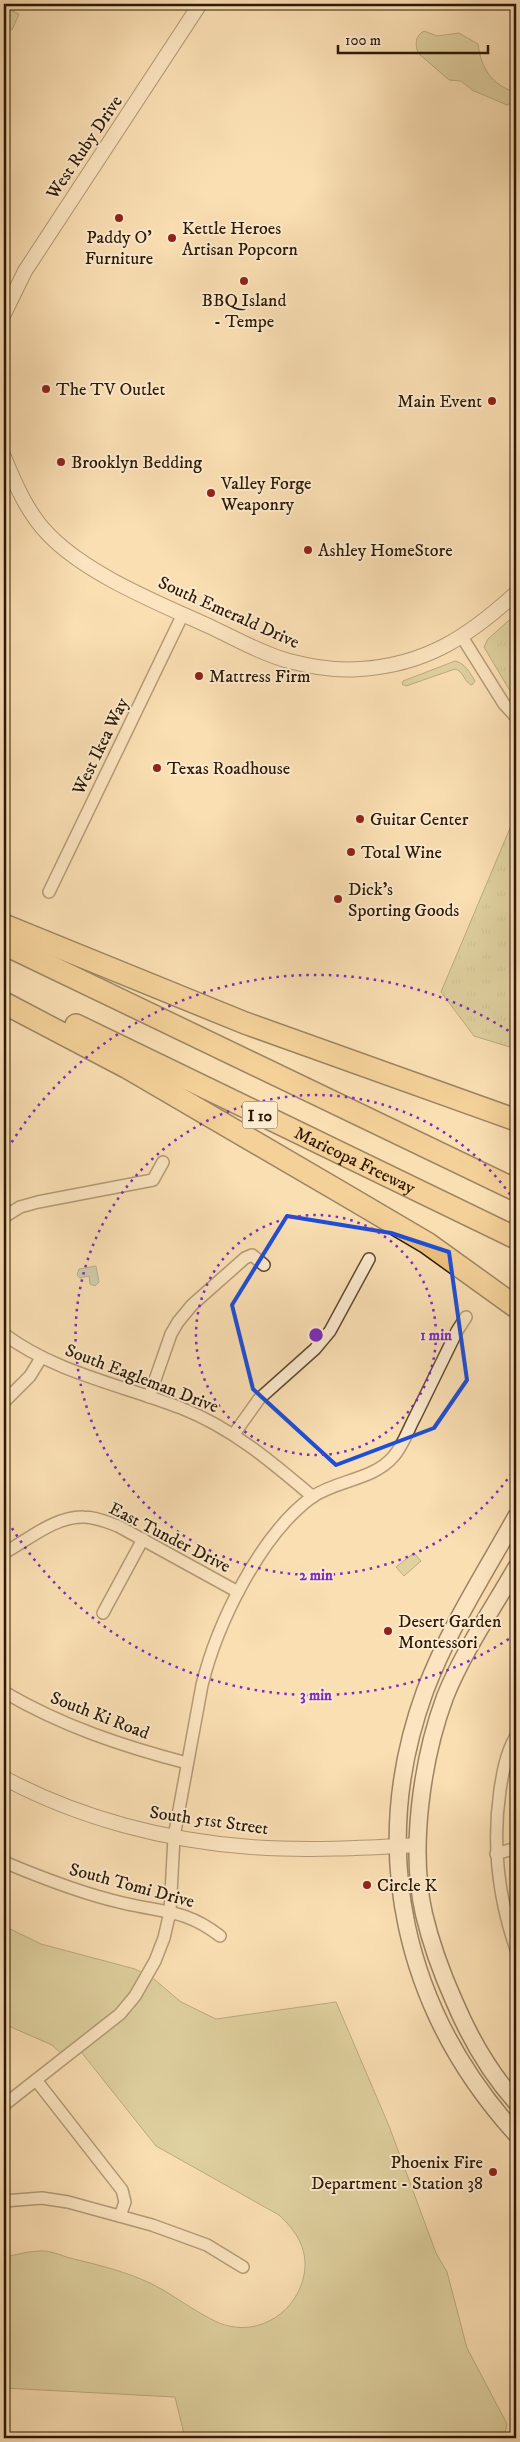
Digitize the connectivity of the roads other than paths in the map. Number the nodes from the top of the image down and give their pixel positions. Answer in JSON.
{"nodes":[{"id":1,"x":200,"y":4,"type":"edge"},
{"id":2,"x":4,"y":314,"type":"edge"},
{"id":3,"x":4,"y":457,"type":"edge"},
{"id":4,"x":516,"y":593,"type":"edge"},
{"id":5,"x":183,"y":614,"type":"junction"},
{"id":6,"x":462,"y":637,"type":"junction"},
{"id":7,"x":516,"y":717,"type":"edge"},
{"id":8,"x":49,"y":892,"type":"dead end"},
{"id":9,"x":4,"y":925,"type":"edge"},
{"id":10,"x":4,"y":944,"type":"edge"},
{"id":11,"x":4,"y":991,"type":"edge"},
{"id":12,"x":4,"y":1003,"type":"edge"},
{"id":13,"x":516,"y":1120,"type":"edge"},
{"id":14,"x":164,"y":1162,"type":"dead end"},
{"id":15,"x":516,"y":1190,"type":"edge"},
{"id":16,"x":4,"y":1217,"type":"edge"},
{"id":17,"x":516,"y":1238,"type":"edge"},
{"id":18,"x":369,"y":1259,"type":"dead end"},
{"id":19,"x":264,"y":1264,"type":"dead end"},
{"id":20,"x":516,"y":1307,"type":"edge"},
{"id":21,"x":466,"y":1317,"type":"dead end"},
{"id":22,"x":4,"y":1334,"type":"edge"},
{"id":23,"x":41,"y":1358,"type":"junction"},
{"id":24,"x":149,"y":1397,"type":"junction"},
{"id":25,"x":4,"y":1402,"type":"edge"},
{"id":26,"x":234,"y":1434,"type":"junction"},
{"id":27,"x":313,"y":1497,"type":"junction"},
{"id":28,"x":516,"y":1517,"type":"edge"},
{"id":29,"x":144,"y":1540,"type":"junction"},
{"id":30,"x":4,"y":1553,"type":"edge"},
{"id":31,"x":516,"y":1568,"type":"edge"},
{"id":32,"x":238,"y":1592,"type":"junction"},
{"id":33,"x":104,"y":1613,"type":"dead end"},
{"id":34,"x":435,"y":1671,"type":"junction"},
{"id":35,"x":455,"y":1678,"type":"junction"},
{"id":36,"x":4,"y":1692,"type":"edge"},
{"id":37,"x":516,"y":1736,"type":"edge"},
{"id":38,"x":188,"y":1763,"type":"junction"},
{"id":39,"x":4,"y":1778,"type":"edge"},
{"id":40,"x":174,"y":1837,"type":"junction"},
{"id":41,"x":418,"y":1845,"type":"junction"},
{"id":42,"x":399,"y":1846,"type":"junction"},
{"id":43,"x":516,"y":1848,"type":"edge"},
{"id":44,"x":496,"y":1854,"type":"junction"},
{"id":45,"x":4,"y":1862,"type":"edge"},
{"id":46,"x":170,"y":1912,"type":"junction"},
{"id":47,"x":220,"y":1936,"type":"dead end"},
{"id":48,"x":516,"y":1949,"type":"edge"},
{"id":49,"x":36,"y":2080,"type":"junction"},
{"id":50,"x":516,"y":2102,"type":"edge"},
{"id":51,"x":4,"y":2105,"type":"edge"},
{"id":52,"x":514,"y":2128,"type":"edge"},
{"id":53,"x":4,"y":2201,"type":"edge"},
{"id":54,"x":120,"y":2216,"type":"junction"},
{"id":55,"x":243,"y":2267,"type":"dead end"}],
"edges":[{"from":1,"to":2,"type":"street","name":"West Ruby Drive"},
{"from":3,"to":5,"type":"street","name":"South Emerald Drive"},
{"from":4,"to":6,"type":"street","name":"South Emerald Drive"},
{"from":5,"to":6,"type":"street","name":"South Emerald Drive"},
{"from":5,"to":8,"type":"street","name":"West Ikea Way"},
{"from":6,"to":7,"type":"street"},
{"from":9,"to":13,"type":"highway"},
{"from":10,"to":15,"type":"highway","number":"I 10"},
{"from":11,"to":17,"type":"highway","name":"Maricopa Freeway","number":"I 10"},
{"from":12,"to":20,"type":"highway"},
{"from":14,"to":16,"type":"street"},
{"from":18,"to":26,"type":"street"},
{"from":19,"to":24,"type":"street"},
{"from":21,"to":27,"type":"street"},
{"from":22,"to":23,"type":"street","name":"South Eagleman Drive"},
{"from":23,"to":24,"type":"street","name":"South Eagleman Drive"},
{"from":23,"to":25,"type":"street"},
{"from":24,"to":26,"type":"street","name":"South Eagleman Drive"},
{"from":26,"to":27,"type":"street","name":"South Eagleman Drive"},
{"from":27,"to":32,"type":"street"},
{"from":28,"to":34,"type":"main road"},
{"from":29,"to":30,"type":"street","name":"East Tunder Drive"},
{"from":29,"to":32,"type":"street","name":"East Tunder Drive"},
{"from":29,"to":33,"type":"street"},
{"from":31,"to":35,"type":"main road"},
{"from":32,"to":38,"type":"street"},
{"from":34,"to":35,"type":"main road"},
{"from":34,"to":42,"type":"main road"},
{"from":35,"to":41,"type":"main road"},
{"from":36,"to":38,"type":"street","name":"South Ki Road"},
{"from":37,"to":44,"type":"street"},
{"from":38,"to":40,"type":"street"},
{"from":39,"to":40,"type":"street","name":"South 51st Street"},
{"from":40,"to":42,"type":"street","name":"South 51st Street"},
{"from":40,"to":46,"type":"street"},
{"from":41,"to":42,"type":"street","name":"South 51st Street"},
{"from":41,"to":50,"type":"main road"},
{"from":42,"to":52,"type":"main road"},
{"from":43,"to":44,"type":"street"},
{"from":44,"to":48,"type":"street"},
{"from":45,"to":46,"type":"street","name":"South Tomi Drive"},
{"from":46,"to":47,"type":"street","name":"South Tomi Drive"},
{"from":46,"to":49,"type":"street"},
{"from":49,"to":51,"type":"street"},
{"from":49,"to":54,"type":"street"},
{"from":53,"to":54,"type":"street"},
{"from":54,"to":55,"type":"street"}]}
